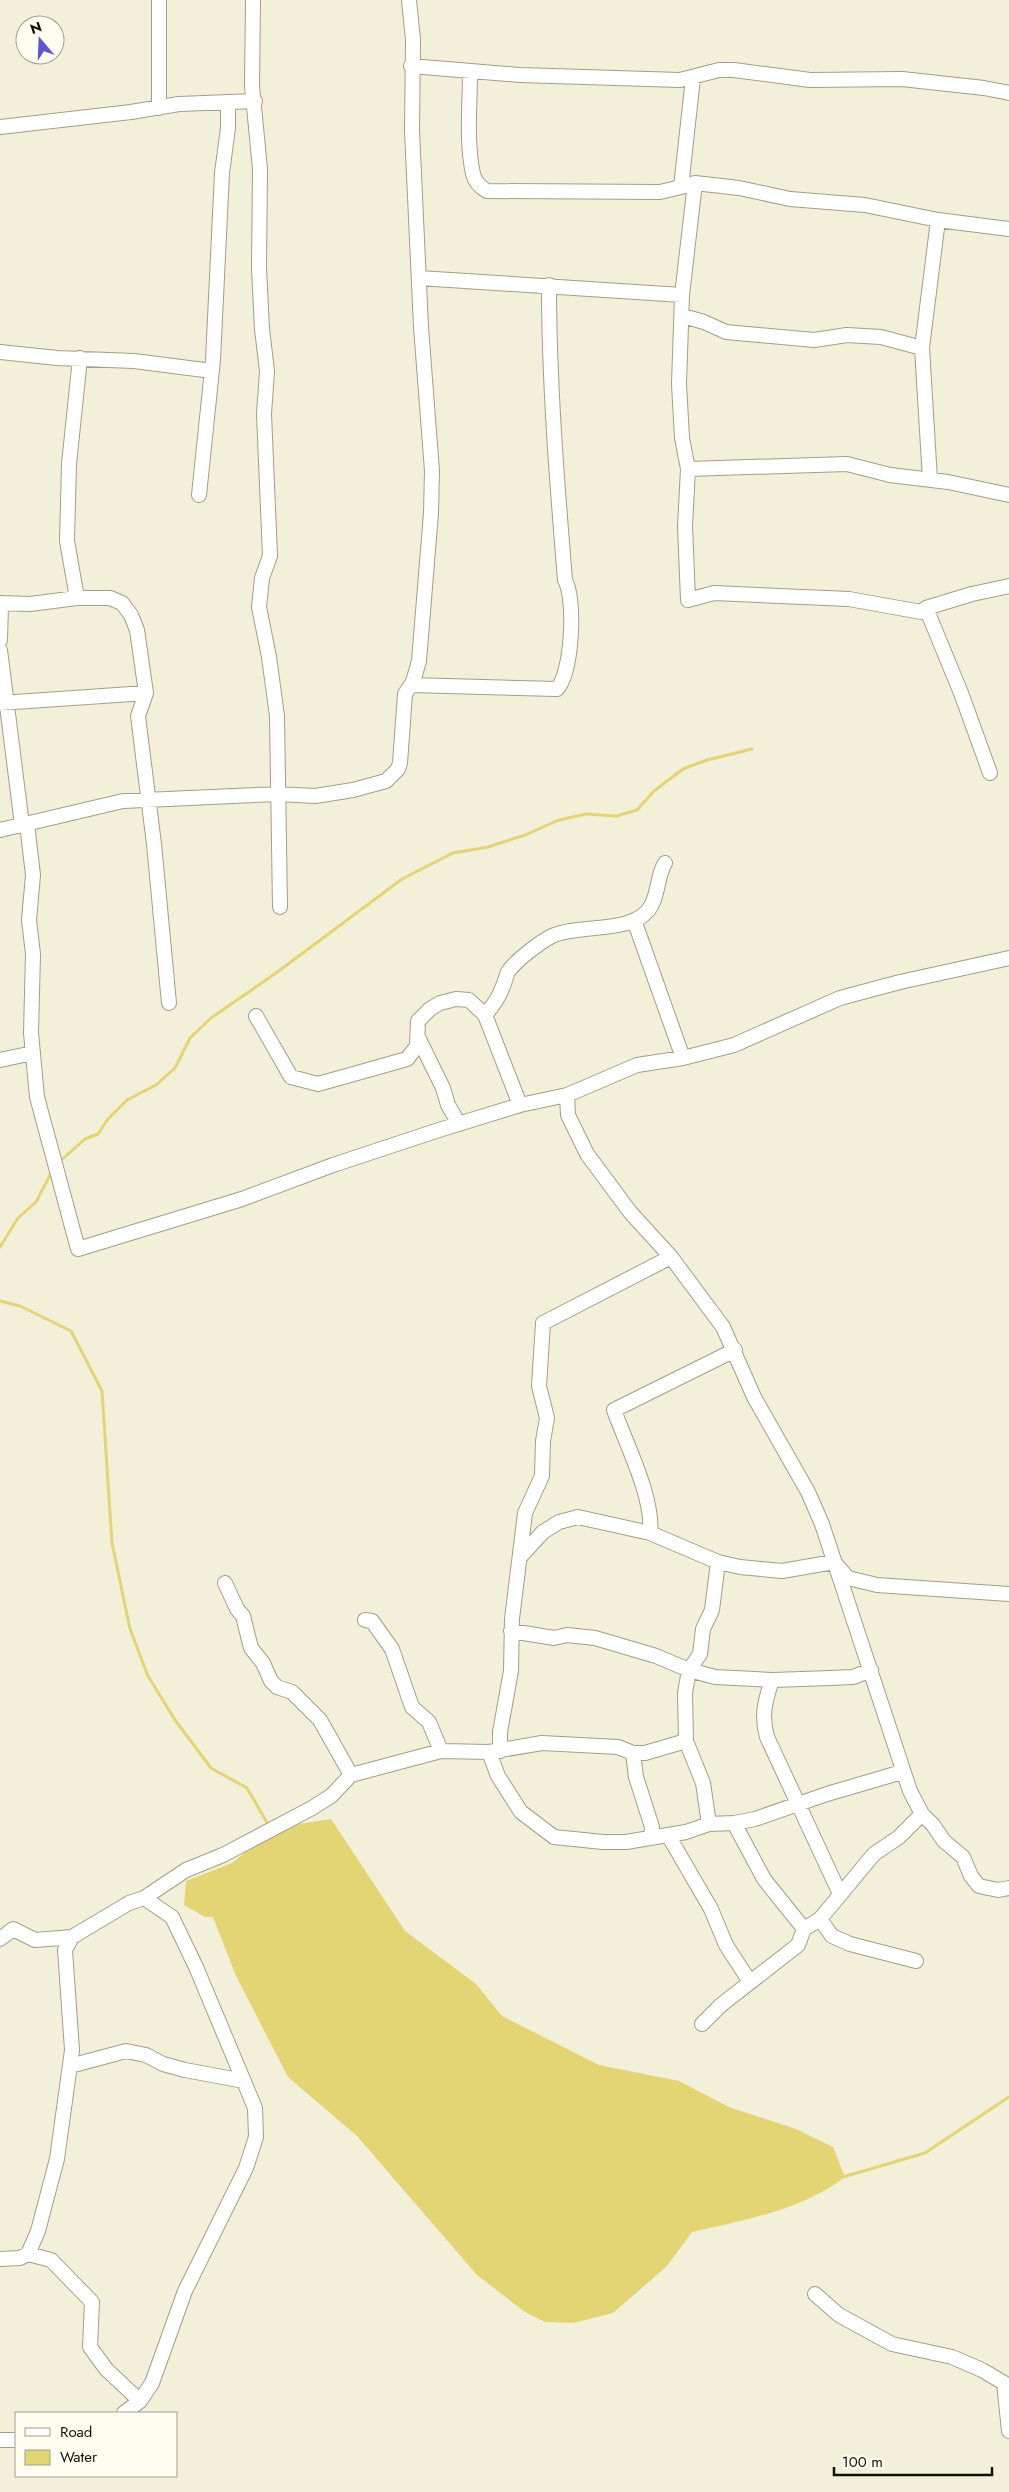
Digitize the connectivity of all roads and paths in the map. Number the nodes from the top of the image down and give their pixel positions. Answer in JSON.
{"nodes":[{"id":1,"x":159,"y":0,"type":"edge"},
{"id":2,"x":253,"y":0,"type":"edge"},
{"id":3,"x":410,"y":0,"type":"edge"},
{"id":4,"x":411,"y":66,"type":"junction"},
{"id":5,"x":470,"y":72,"type":"junction"},
{"id":6,"x":693,"y":78,"type":"junction"},
{"id":7,"x":1009,"y":93,"type":"edge"},
{"id":8,"x":255,"y":100,"type":"junction"},
{"id":9,"x":228,"y":103,"type":"junction"},
{"id":10,"x":159,"y":108,"type":"junction"},
{"id":11,"x":0,"y":126,"type":"edge"},
{"id":12,"x":695,"y":184,"type":"junction"},
{"id":13,"x":681,"y":187,"type":"junction"},
{"id":14,"x":938,"y":220,"type":"junction"},
{"id":15,"x":1009,"y":229,"type":"edge"},
{"id":16,"x":419,"y":278,"type":"junction"},
{"id":17,"x":549,"y":285,"type":"junction"},
{"id":18,"x":682,"y":295,"type":"junction"},
{"id":19,"x":683,"y":316,"type":"junction"},
{"id":20,"x":922,"y":348,"type":"junction"},
{"id":21,"x":0,"y":352,"type":"edge"},
{"id":22,"x":80,"y":358,"type":"junction"},
{"id":23,"x":212,"y":371,"type":"junction"},
{"id":24,"x":688,"y":469,"type":"junction"},
{"id":25,"x":930,"y":480,"type":"junction"},
{"id":26,"x":199,"y":495,"type":"dead end"},
{"id":27,"x":1009,"y":495,"type":"edge"},
{"id":28,"x":1009,"y":586,"type":"edge"},
{"id":29,"x":77,"y":598,"type":"junction"},
{"id":30,"x":0,"y":604,"type":"edge"},
{"id":31,"x":926,"y":608,"type":"junction"},
{"id":32,"x":0,"y":640,"type":"edge"},
{"id":33,"x":0,"y":650,"type":"edge"},
{"id":34,"x":411,"y":686,"type":"junction"},
{"id":35,"x":146,"y":694,"type":"junction"},
{"id":36,"x":3,"y":703,"type":"edge"},
{"id":37,"x":990,"y":773,"type":"dead end"},
{"id":38,"x":278,"y":794,"type":"junction"},
{"id":39,"x":149,"y":799,"type":"junction"},
{"id":40,"x":24,"y":825,"type":"junction"},
{"id":41,"x":0,"y":830,"type":"edge"},
{"id":42,"x":665,"y":863,"type":"dead end"},
{"id":43,"x":280,"y":907,"type":"dead end"},
{"id":44,"x":634,"y":920,"type":"junction"},
{"id":45,"x":1009,"y":958,"type":"edge"},
{"id":46,"x":169,"y":1003,"type":"dead end"},
{"id":47,"x":485,"y":1015,"type":"junction"},
{"id":48,"x":256,"y":1016,"type":"dead end"},
{"id":49,"x":418,"y":1037,"type":"junction"},
{"id":50,"x":33,"y":1054,"type":"junction"},
{"id":51,"x":683,"y":1058,"type":"junction"},
{"id":52,"x":0,"y":1060,"type":"edge"},
{"id":53,"x":567,"y":1095,"type":"junction"},
{"id":54,"x":520,"y":1105,"type":"junction"},
{"id":55,"x":459,"y":1124,"type":"junction"},
{"id":56,"x":671,"y":1257,"type":"junction"},
{"id":57,"x":735,"y":1350,"type":"junction"},
{"id":58,"x":650,"y":1533,"type":"junction"},
{"id":59,"x":520,"y":1557,"type":"junction"},
{"id":60,"x":718,"y":1562,"type":"junction"},
{"id":61,"x":834,"y":1562,"type":"junction"},
{"id":62,"x":225,"y":1584,"type":"dead end"},
{"id":63,"x":1009,"y":1594,"type":"edge"},
{"id":64,"x":365,"y":1620,"type":"dead end"},
{"id":65,"x":511,"y":1630,"type":"junction"},
{"id":66,"x":689,"y":1670,"type":"junction"},
{"id":67,"x":871,"y":1670,"type":"junction"},
{"id":68,"x":772,"y":1680,"type":"junction"},
{"id":69,"x":686,"y":1741,"type":"junction"},
{"id":70,"x":442,"y":1751,"type":"junction"},
{"id":71,"x":494,"y":1752,"type":"junction"},
{"id":72,"x":633,"y":1753,"type":"junction"},
{"id":73,"x":902,"y":1772,"type":"junction"},
{"id":74,"x":351,"y":1776,"type":"junction"},
{"id":75,"x":796,"y":1804,"type":"junction"},
{"id":76,"x":922,"y":1814,"type":"junction"},
{"id":77,"x":734,"y":1823,"type":"junction"},
{"id":78,"x":709,"y":1824,"type":"junction"},
{"id":79,"x":668,"y":1835,"type":"junction"},
{"id":80,"x":652,"y":1836,"type":"junction"},
{"id":81,"x":1009,"y":1888,"type":"edge"},
{"id":82,"x":840,"y":1894,"type":"junction"},
{"id":83,"x":144,"y":1898,"type":"junction"},
{"id":84,"x":820,"y":1919,"type":"junction"},
{"id":85,"x":804,"y":1929,"type":"junction"},
{"id":86,"x":72,"y":1937,"type":"junction"},
{"id":87,"x":0,"y":1938,"type":"edge"},
{"id":88,"x":916,"y":1961,"type":"dead end"},
{"id":89,"x":750,"y":1982,"type":"junction"},
{"id":90,"x":702,"y":2024,"type":"dead end"},
{"id":91,"x":70,"y":2066,"type":"junction"},
{"id":92,"x":244,"y":2080,"type":"junction"},
{"id":93,"x":28,"y":2254,"type":"junction"},
{"id":94,"x":0,"y":2259,"type":"edge"},
{"id":95,"x":815,"y":2294,"type":"dead end"},
{"id":96,"x":1006,"y":2385,"type":"edge"},
{"id":97,"x":140,"y":2401,"type":"junction"},
{"id":98,"x":125,"y":2412,"type":"edge"},
{"id":99,"x":1009,"y":2431,"type":"edge"},
{"id":100,"x":0,"y":2440,"type":"edge"},
{"id":101,"x":15,"y":2440,"type":"edge"}],
"edges":[{"from":1,"to":10,"type":"street"},
{"from":2,"to":8,"type":"street"},
{"from":3,"to":4,"type":"street"},
{"from":4,"to":5,"type":"street"},
{"from":4,"to":16,"type":"street"},
{"from":5,"to":6,"type":"street"},
{"from":5,"to":13,"type":"street"},
{"from":6,"to":7,"type":"street"},
{"from":6,"to":13,"type":"street"},
{"from":8,"to":9,"type":"street"},
{"from":8,"to":38,"type":"street"},
{"from":9,"to":10,"type":"street"},
{"from":9,"to":23,"type":"street"},
{"from":10,"to":11,"type":"street"},
{"from":12,"to":13,"type":"street"},
{"from":12,"to":14,"type":"street"},
{"from":12,"to":18,"type":"street"},
{"from":14,"to":15,"type":"street"},
{"from":14,"to":20,"type":"street"},
{"from":16,"to":17,"type":"street"},
{"from":16,"to":34,"type":"street"},
{"from":17,"to":18,"type":"street"},
{"from":17,"to":34,"type":"street"},
{"from":18,"to":19,"type":"street"},
{"from":19,"to":20,"type":"street"},
{"from":19,"to":24,"type":"street"},
{"from":20,"to":25,"type":"street"},
{"from":21,"to":22,"type":"street"},
{"from":22,"to":23,"type":"street"},
{"from":22,"to":29,"type":"street"},
{"from":23,"to":26,"type":"street"},
{"from":24,"to":25,"type":"street"},
{"from":24,"to":31,"type":"street"},
{"from":25,"to":27,"type":"street"},
{"from":28,"to":31,"type":"street"},
{"from":29,"to":30,"type":"street"},
{"from":29,"to":35,"type":"street"},
{"from":30,"to":32,"type":"street"},
{"from":31,"to":37,"type":"street"},
{"from":33,"to":36,"type":"street"},
{"from":34,"to":38,"type":"street"},
{"from":35,"to":36,"type":"street"},
{"from":35,"to":39,"type":"street"},
{"from":36,"to":40,"type":"street"},
{"from":38,"to":39,"type":"street"},
{"from":38,"to":43,"type":"street"},
{"from":39,"to":40,"type":"street"},
{"from":39,"to":46,"type":"street"},
{"from":40,"to":41,"type":"street"},
{"from":40,"to":50,"type":"street"},
{"from":42,"to":44,"type":"street"},
{"from":44,"to":47,"type":"street"},
{"from":44,"to":51,"type":"street"},
{"from":45,"to":51,"type":"street"},
{"from":47,"to":49,"type":"street"},
{"from":47,"to":54,"type":"street"},
{"from":48,"to":49,"type":"street"},
{"from":49,"to":55,"type":"street"},
{"from":50,"to":52,"type":"street"},
{"from":50,"to":55,"type":"street"},
{"from":51,"to":53,"type":"street"},
{"from":53,"to":54,"type":"street"},
{"from":53,"to":56,"type":"street"},
{"from":54,"to":55,"type":"street"},
{"from":56,"to":57,"type":"street"},
{"from":56,"to":59,"type":"street"},
{"from":57,"to":58,"type":"street"},
{"from":57,"to":61,"type":"street"},
{"from":58,"to":59,"type":"street"},
{"from":58,"to":60,"type":"street"},
{"from":59,"to":65,"type":"street"},
{"from":60,"to":61,"type":"street"},
{"from":60,"to":66,"type":"street"},
{"from":61,"to":63,"type":"street"},
{"from":61,"to":67,"type":"street"},
{"from":62,"to":74,"type":"street"},
{"from":64,"to":70,"type":"street"},
{"from":65,"to":66,"type":"street"},
{"from":65,"to":71,"type":"street"},
{"from":66,"to":68,"type":"street"},
{"from":66,"to":69,"type":"street"},
{"from":67,"to":68,"type":"street"},
{"from":67,"to":73,"type":"street"},
{"from":68,"to":75,"type":"street"},
{"from":69,"to":72,"type":"street"},
{"from":69,"to":78,"type":"street"},
{"from":70,"to":71,"type":"street"},
{"from":70,"to":74,"type":"street"},
{"from":71,"to":72,"type":"street"},
{"from":71,"to":80,"type":"street"},
{"from":72,"to":80,"type":"street"},
{"from":73,"to":75,"type":"street"},
{"from":73,"to":76,"type":"street"},
{"from":74,"to":83,"type":"street"},
{"from":75,"to":77,"type":"street"},
{"from":75,"to":82,"type":"street"},
{"from":76,"to":81,"type":"street"},
{"from":76,"to":82,"type":"street"},
{"from":77,"to":78,"type":"street"},
{"from":77,"to":85,"type":"street"},
{"from":78,"to":79,"type":"street"},
{"from":79,"to":80,"type":"street"},
{"from":79,"to":89,"type":"street"},
{"from":82,"to":84,"type":"street"},
{"from":83,"to":86,"type":"street"},
{"from":83,"to":92,"type":"street"},
{"from":84,"to":85,"type":"street"},
{"from":84,"to":88,"type":"street"},
{"from":85,"to":89,"type":"street"},
{"from":86,"to":87,"type":"street"},
{"from":86,"to":91,"type":"street"},
{"from":89,"to":90,"type":"street"},
{"from":91,"to":92,"type":"street"},
{"from":91,"to":93,"type":"street"},
{"from":92,"to":97,"type":"street"},
{"from":93,"to":94,"type":"street"},
{"from":93,"to":97,"type":"street"},
{"from":95,"to":96,"type":"street"},
{"from":96,"to":99,"type":"street"},
{"from":97,"to":98,"type":"street"},
{"from":100,"to":101,"type":"street"}]}
